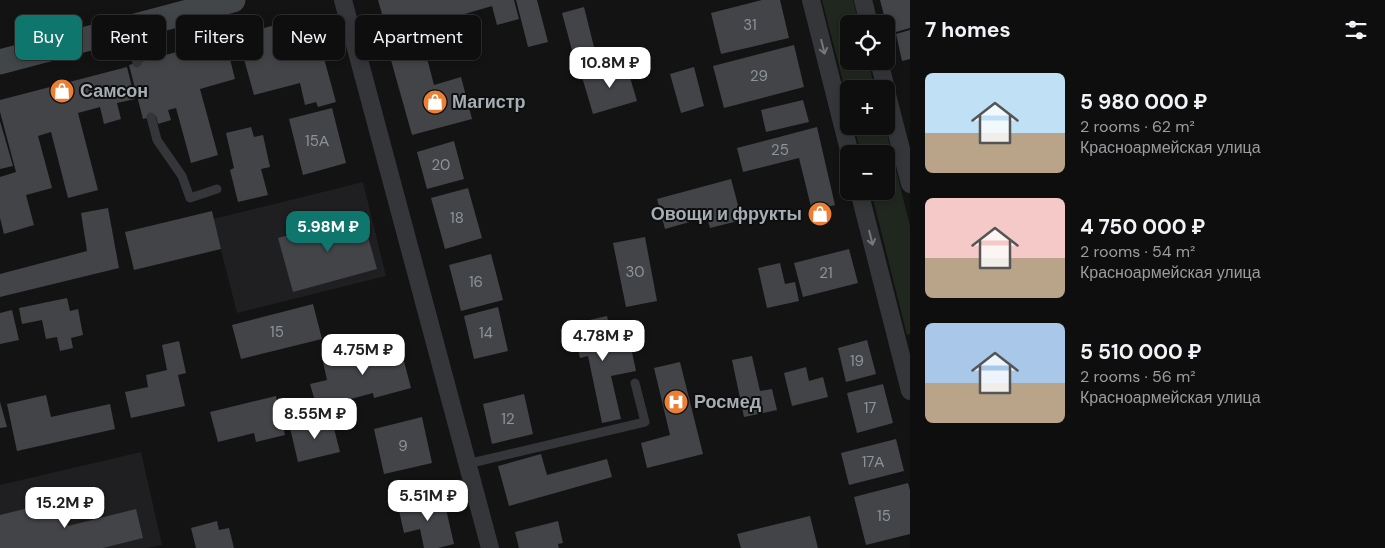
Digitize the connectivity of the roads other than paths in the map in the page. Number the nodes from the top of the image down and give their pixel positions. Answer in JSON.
{"nodes":[{"id":1,"x":189,"y":0,"type":"edge"},
{"id":2,"x":233,"y":0,"type":"edge"},
{"id":3,"x":343,"y":0,"type":"edge"},
{"id":4,"x":810,"y":0,"type":"edge"},
{"id":5,"x":863,"y":0,"type":"edge"},
{"id":6,"x":867,"y":15,"type":"edge"},
{"id":7,"x":166,"y":18,"type":"edge"},
{"id":8,"x":92,"y":38,"type":"edge"},
{"id":9,"x":0,"y":50,"type":"edge"},
{"id":10,"x":136,"y":60,"type":"edge"},
{"id":11,"x":0,"y":62,"type":"edge"},
{"id":12,"x":137,"y":63,"type":"dead end"},
{"id":13,"x":151,"y":117,"type":"dead end"},
{"id":14,"x":895,"y":125,"type":"edge"},
{"id":15,"x":848,"y":145,"type":"edge"},
{"id":16,"x":910,"y":184,"type":"edge"},
{"id":17,"x":217,"y":190,"type":"dead end"},
{"id":18,"x":862,"y":200,"type":"edge"},
{"id":19,"x":904,"y":342,"type":"edge"},
{"id":20,"x":635,"y":383,"type":"dead end"},
{"id":21,"x":910,"y":391,"type":"edge"},
{"id":22,"x":467,"y":464,"type":"junction"},
{"id":23,"x":490,"y":548,"type":"edge"}],
"edges":[{"from":1,"to":9,"type":"main road"},
{"from":2,"to":7,"type":"main road"},
{"from":3,"to":22,"type":"street"},
{"from":4,"to":15,"type":"street","one_way":true},
{"from":5,"to":6,"type":"street"},
{"from":8,"to":11,"type":"main road"},
{"from":10,"to":12,"type":"lane"},
{"from":13,"to":17,"type":"lane"},
{"from":14,"to":16,"type":"street"},
{"from":18,"to":19,"type":"street","one_way":true},
{"from":19,"to":21,"type":"street"},
{"from":20,"to":22,"type":"lane"},
{"from":22,"to":23,"type":"street"}]}
